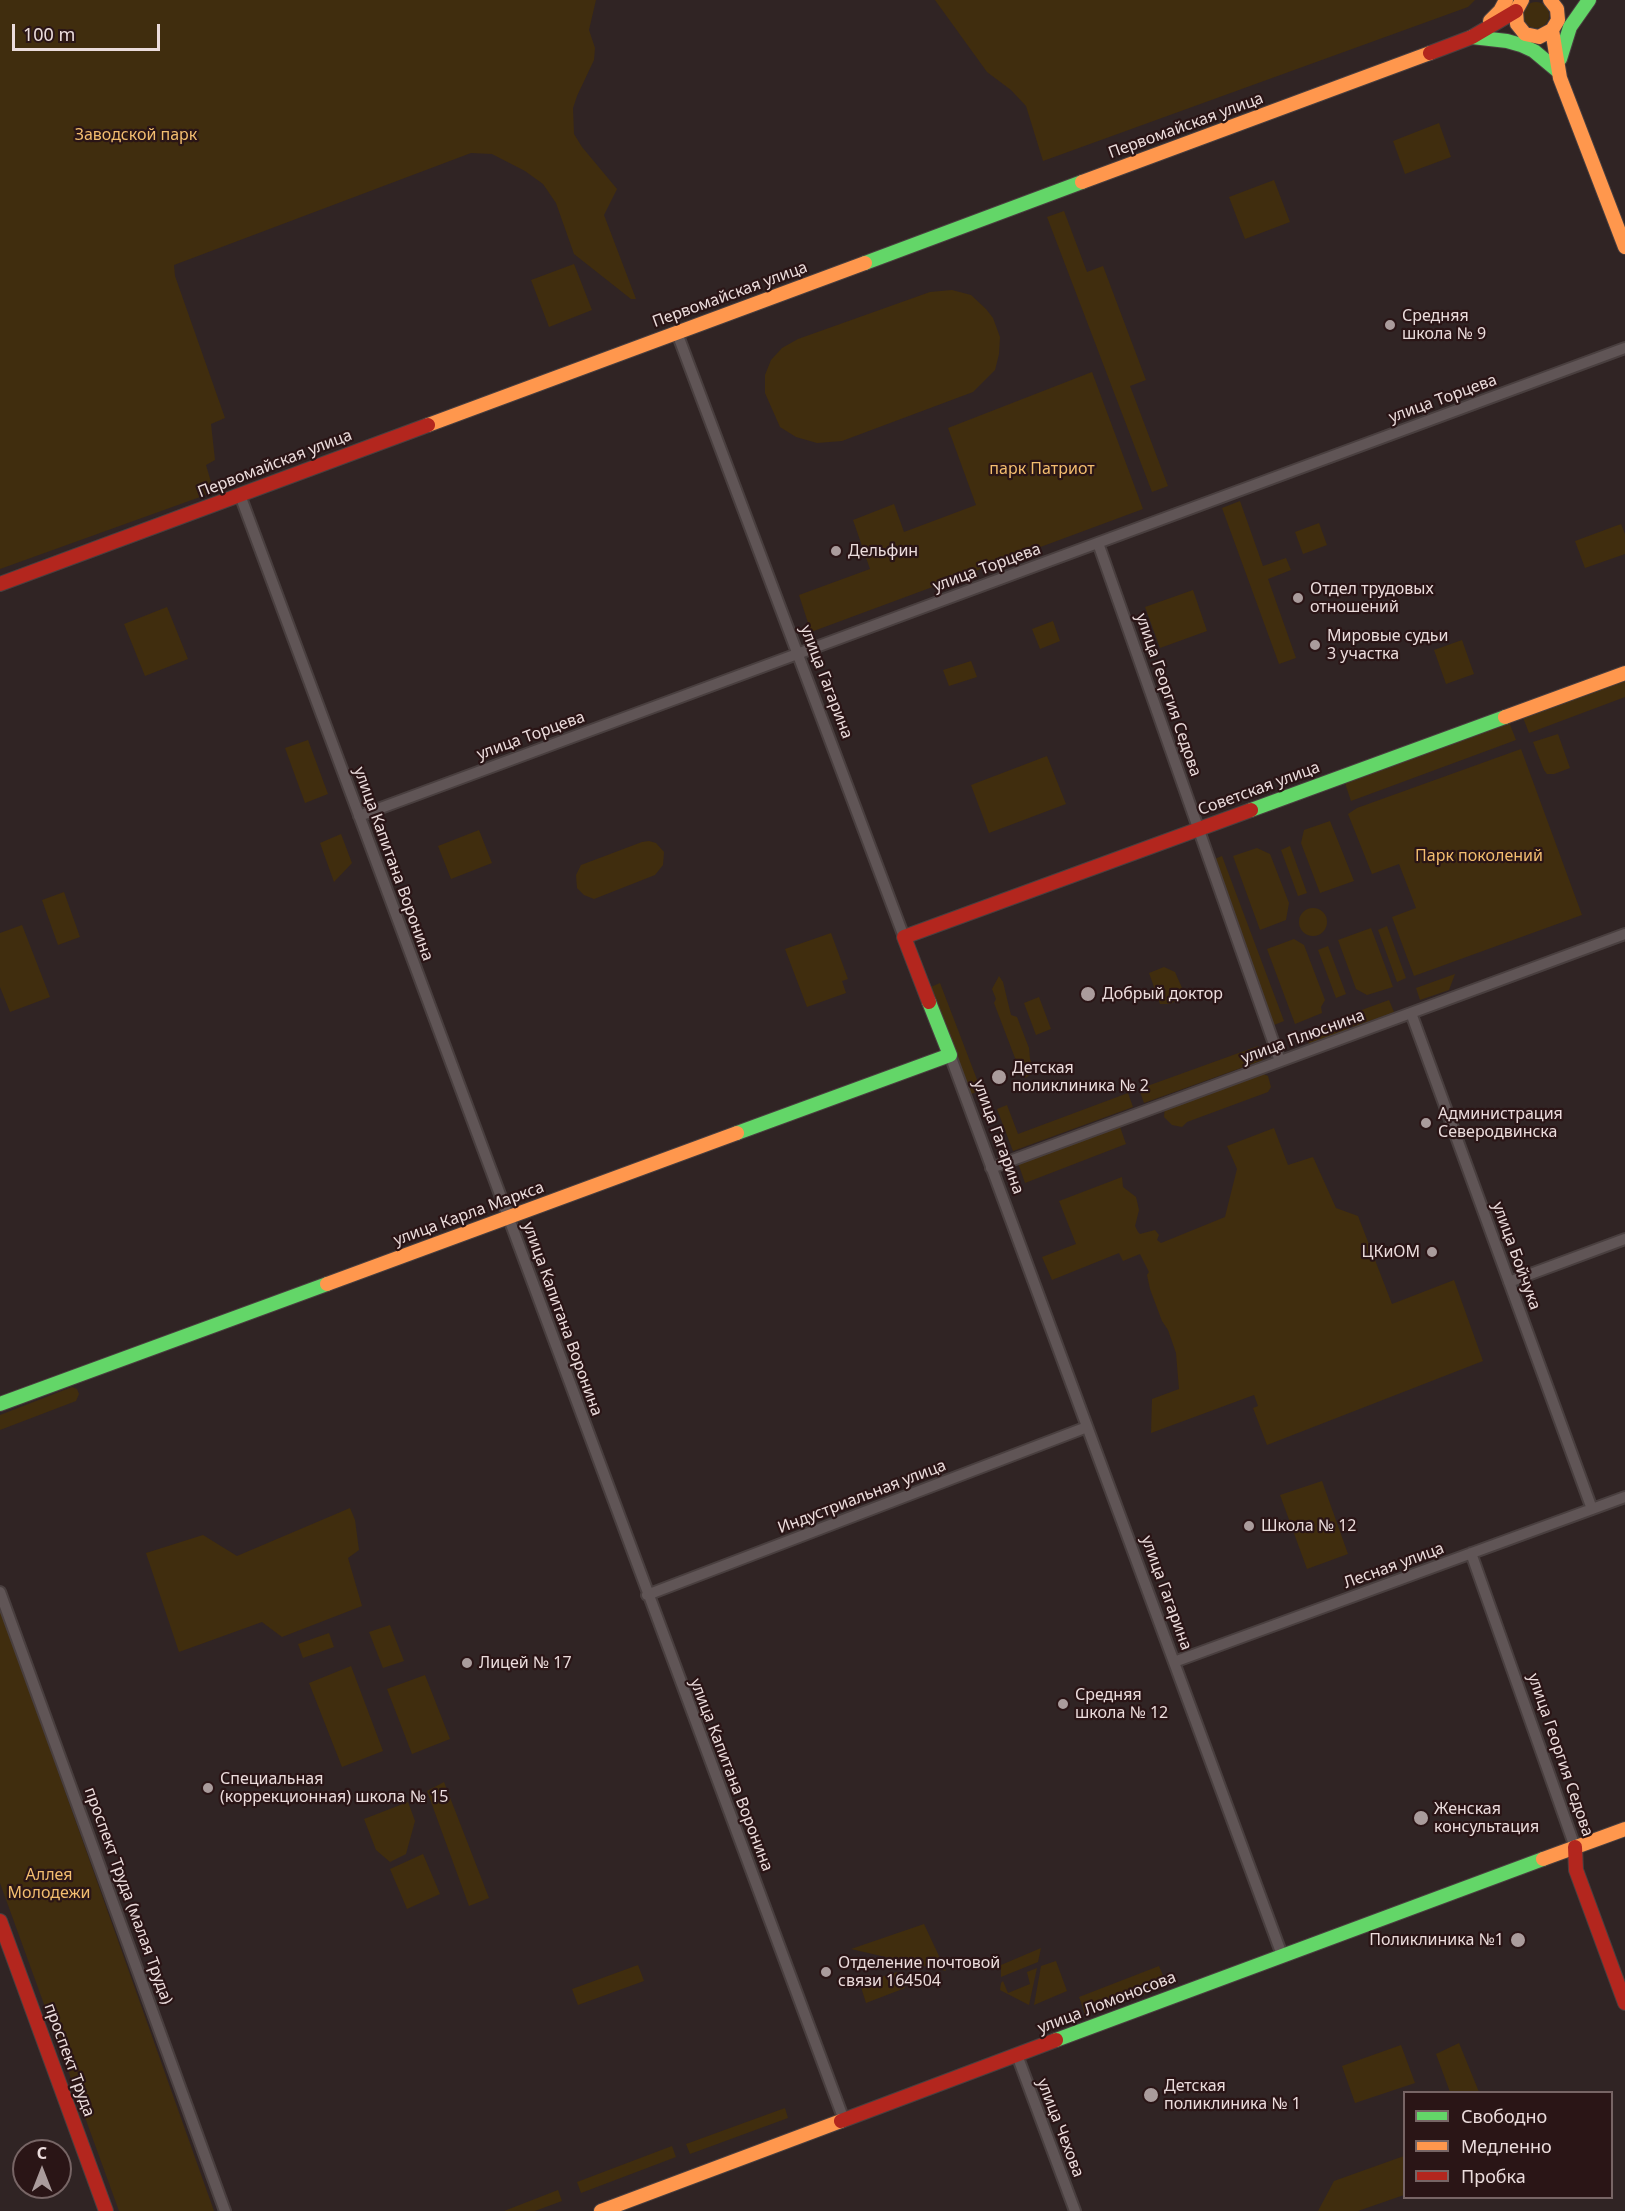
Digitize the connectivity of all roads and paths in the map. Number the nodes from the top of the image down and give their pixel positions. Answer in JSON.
{"nodes":[{"id":1,"x":1506,"y":0,"type":"edge"},
{"id":2,"x":1550,"y":0,"type":"edge"},
{"id":3,"x":1588,"y":0,"type":"edge"},
{"id":4,"x":1520,"y":3,"type":"edge"},
{"id":5,"x":1555,"y":25,"type":"junction"},
{"id":6,"x":1526,"y":33,"type":"junction"},
{"id":7,"x":1472,"y":37,"type":"junction"},
{"id":8,"x":1558,"y":71,"type":"junction"},
{"id":9,"x":1625,"y":248,"type":"edge"},
{"id":10,"x":676,"y":333,"type":"junction"},
{"id":11,"x":1625,"y":348,"type":"edge"},
{"id":12,"x":240,"y":495,"type":"junction"},
{"id":13,"x":1098,"y":543,"type":"junction"},
{"id":14,"x":0,"y":584,"type":"edge"},
{"id":15,"x":798,"y":654,"type":"junction"},
{"id":16,"x":1625,"y":673,"type":"edge"},
{"id":17,"x":359,"y":816,"type":"junction"},
{"id":18,"x":1198,"y":829,"type":"junction"},
{"id":19,"x":1625,"y":933,"type":"edge"},
{"id":20,"x":904,"y":937,"type":"junction"},
{"id":21,"x":1411,"y":1013,"type":"junction"},
{"id":22,"x":950,"y":1055,"type":"junction"},
{"id":23,"x":1280,"y":1062,"type":"junction"},
{"id":24,"x":991,"y":1168,"type":"junction"},
{"id":25,"x":508,"y":1217,"type":"junction"},
{"id":26,"x":1625,"y":1239,"type":"edge"},
{"id":27,"x":1509,"y":1282,"type":"junction"},
{"id":28,"x":0,"y":1404,"type":"edge"},
{"id":29,"x":1087,"y":1427,"type":"junction"},
{"id":30,"x":1625,"y":1497,"type":"edge"},
{"id":31,"x":1592,"y":1509,"type":"junction"},
{"id":32,"x":1471,"y":1554,"type":"junction"},
{"id":33,"x":0,"y":1592,"type":"edge"},
{"id":34,"x":647,"y":1595,"type":"junction"},
{"id":35,"x":1174,"y":1662,"type":"junction"},
{"id":36,"x":1625,"y":1829,"type":"edge"},
{"id":37,"x":1575,"y":1847,"type":"junction"},
{"id":38,"x":0,"y":1921,"type":"edge"},
{"id":39,"x":1282,"y":1955,"type":"junction"},
{"id":40,"x":1625,"y":2003,"type":"edge"},
{"id":41,"x":1017,"y":2055,"type":"junction"},
{"id":42,"x":844,"y":2120,"type":"junction"},
{"id":43,"x":106,"y":2211,"type":"edge"},
{"id":44,"x":225,"y":2211,"type":"edge"},
{"id":45,"x":601,"y":2211,"type":"edge"},
{"id":46,"x":1075,"y":2211,"type":"edge"}],
"edges":[{"from":1,"to":7,"type":"street"},
{"from":2,"to":5,"type":"street"},
{"from":3,"to":5,"type":"street"},
{"from":3,"to":8,"type":"street"},
{"from":4,"to":6,"type":"street"},
{"from":4,"to":7,"type":"street"},
{"from":5,"to":6,"type":"street"},
{"from":5,"to":8,"type":"street"},
{"from":6,"to":7,"type":"street"},
{"from":6,"to":8,"type":"street"},
{"from":7,"to":8,"type":"street"},
{"from":7,"to":10,"type":"street","name":"Первомайская улица"},
{"from":8,"to":9,"type":"street"},
{"from":10,"to":12,"type":"street","name":"Первомайская улица"},
{"from":10,"to":15,"type":"street","name":"улица Гагарина"},
{"from":11,"to":13,"type":"street","name":"улица Торцева"},
{"from":12,"to":14,"type":"street","name":"Первомайская улица"},
{"from":12,"to":17,"type":"street","name":"улица Капитана Воронина"},
{"from":13,"to":15,"type":"street","name":"улица Торцева"},
{"from":13,"to":18,"type":"street","name":"улица Георгия Седова"},
{"from":15,"to":17,"type":"street","name":"улица Торцева"},
{"from":15,"to":20,"type":"street","name":"улица Гагарина"},
{"from":16,"to":18,"type":"street","name":"Советская улица"},
{"from":17,"to":25,"type":"street","name":"улица Капитана Воронина"},
{"from":18,"to":20,"type":"street","name":"Советская улица"},
{"from":18,"to":23,"type":"street","name":"улица Георгия Седова"},
{"from":19,"to":21,"type":"street","name":"улица Плюснина"},
{"from":20,"to":22,"type":"street","name":"улица Гагарина"},
{"from":21,"to":23,"type":"street","name":"улица Плюснина"},
{"from":21,"to":27,"type":"street","name":"улица Бойчука"},
{"from":22,"to":24,"type":"street","name":"улица Гагарина"},
{"from":22,"to":25,"type":"street","name":"улица Карла Маркса"},
{"from":23,"to":24,"type":"street","name":"улица Плюснина"},
{"from":24,"to":29,"type":"street","name":"улица Гагарина"},
{"from":25,"to":28,"type":"street","name":"улица Карла Маркса"},
{"from":25,"to":34,"type":"street","name":"улица Капитана Воронина"},
{"from":26,"to":27,"type":"street"},
{"from":27,"to":31,"type":"street","name":"улица Бойчука"},
{"from":29,"to":34,"type":"street","name":"Индустриальная улица"},
{"from":29,"to":35,"type":"street","name":"улица Гагарина"},
{"from":30,"to":31,"type":"street","name":"Лесная улица"},
{"from":31,"to":32,"type":"street","name":"Лесная улица"},
{"from":32,"to":35,"type":"street","name":"Лесная улица"},
{"from":32,"to":37,"type":"street","name":"улица Георгия Седова"},
{"from":33,"to":44,"type":"street","name":"проспект Труда (малая Труда)"},
{"from":34,"to":42,"type":"street","name":"улица Капитана Воронина"},
{"from":35,"to":39,"type":"street","name":"улица Гагарина"},
{"from":36,"to":37,"type":"street","name":"улица Ломоносова"},
{"from":37,"to":39,"type":"street","name":"улица Ломоносова"},
{"from":37,"to":40,"type":"street","name":"улица Георгия Седова"},
{"from":38,"to":43,"type":"street","name":"проспект Труда"},
{"from":39,"to":41,"type":"street","name":"улица Ломоносова"},
{"from":41,"to":42,"type":"street","name":"улица Ломоносова"},
{"from":41,"to":46,"type":"street","name":"улица Чехова"},
{"from":42,"to":45,"type":"street","name":"улица Ломоносова"}]}
